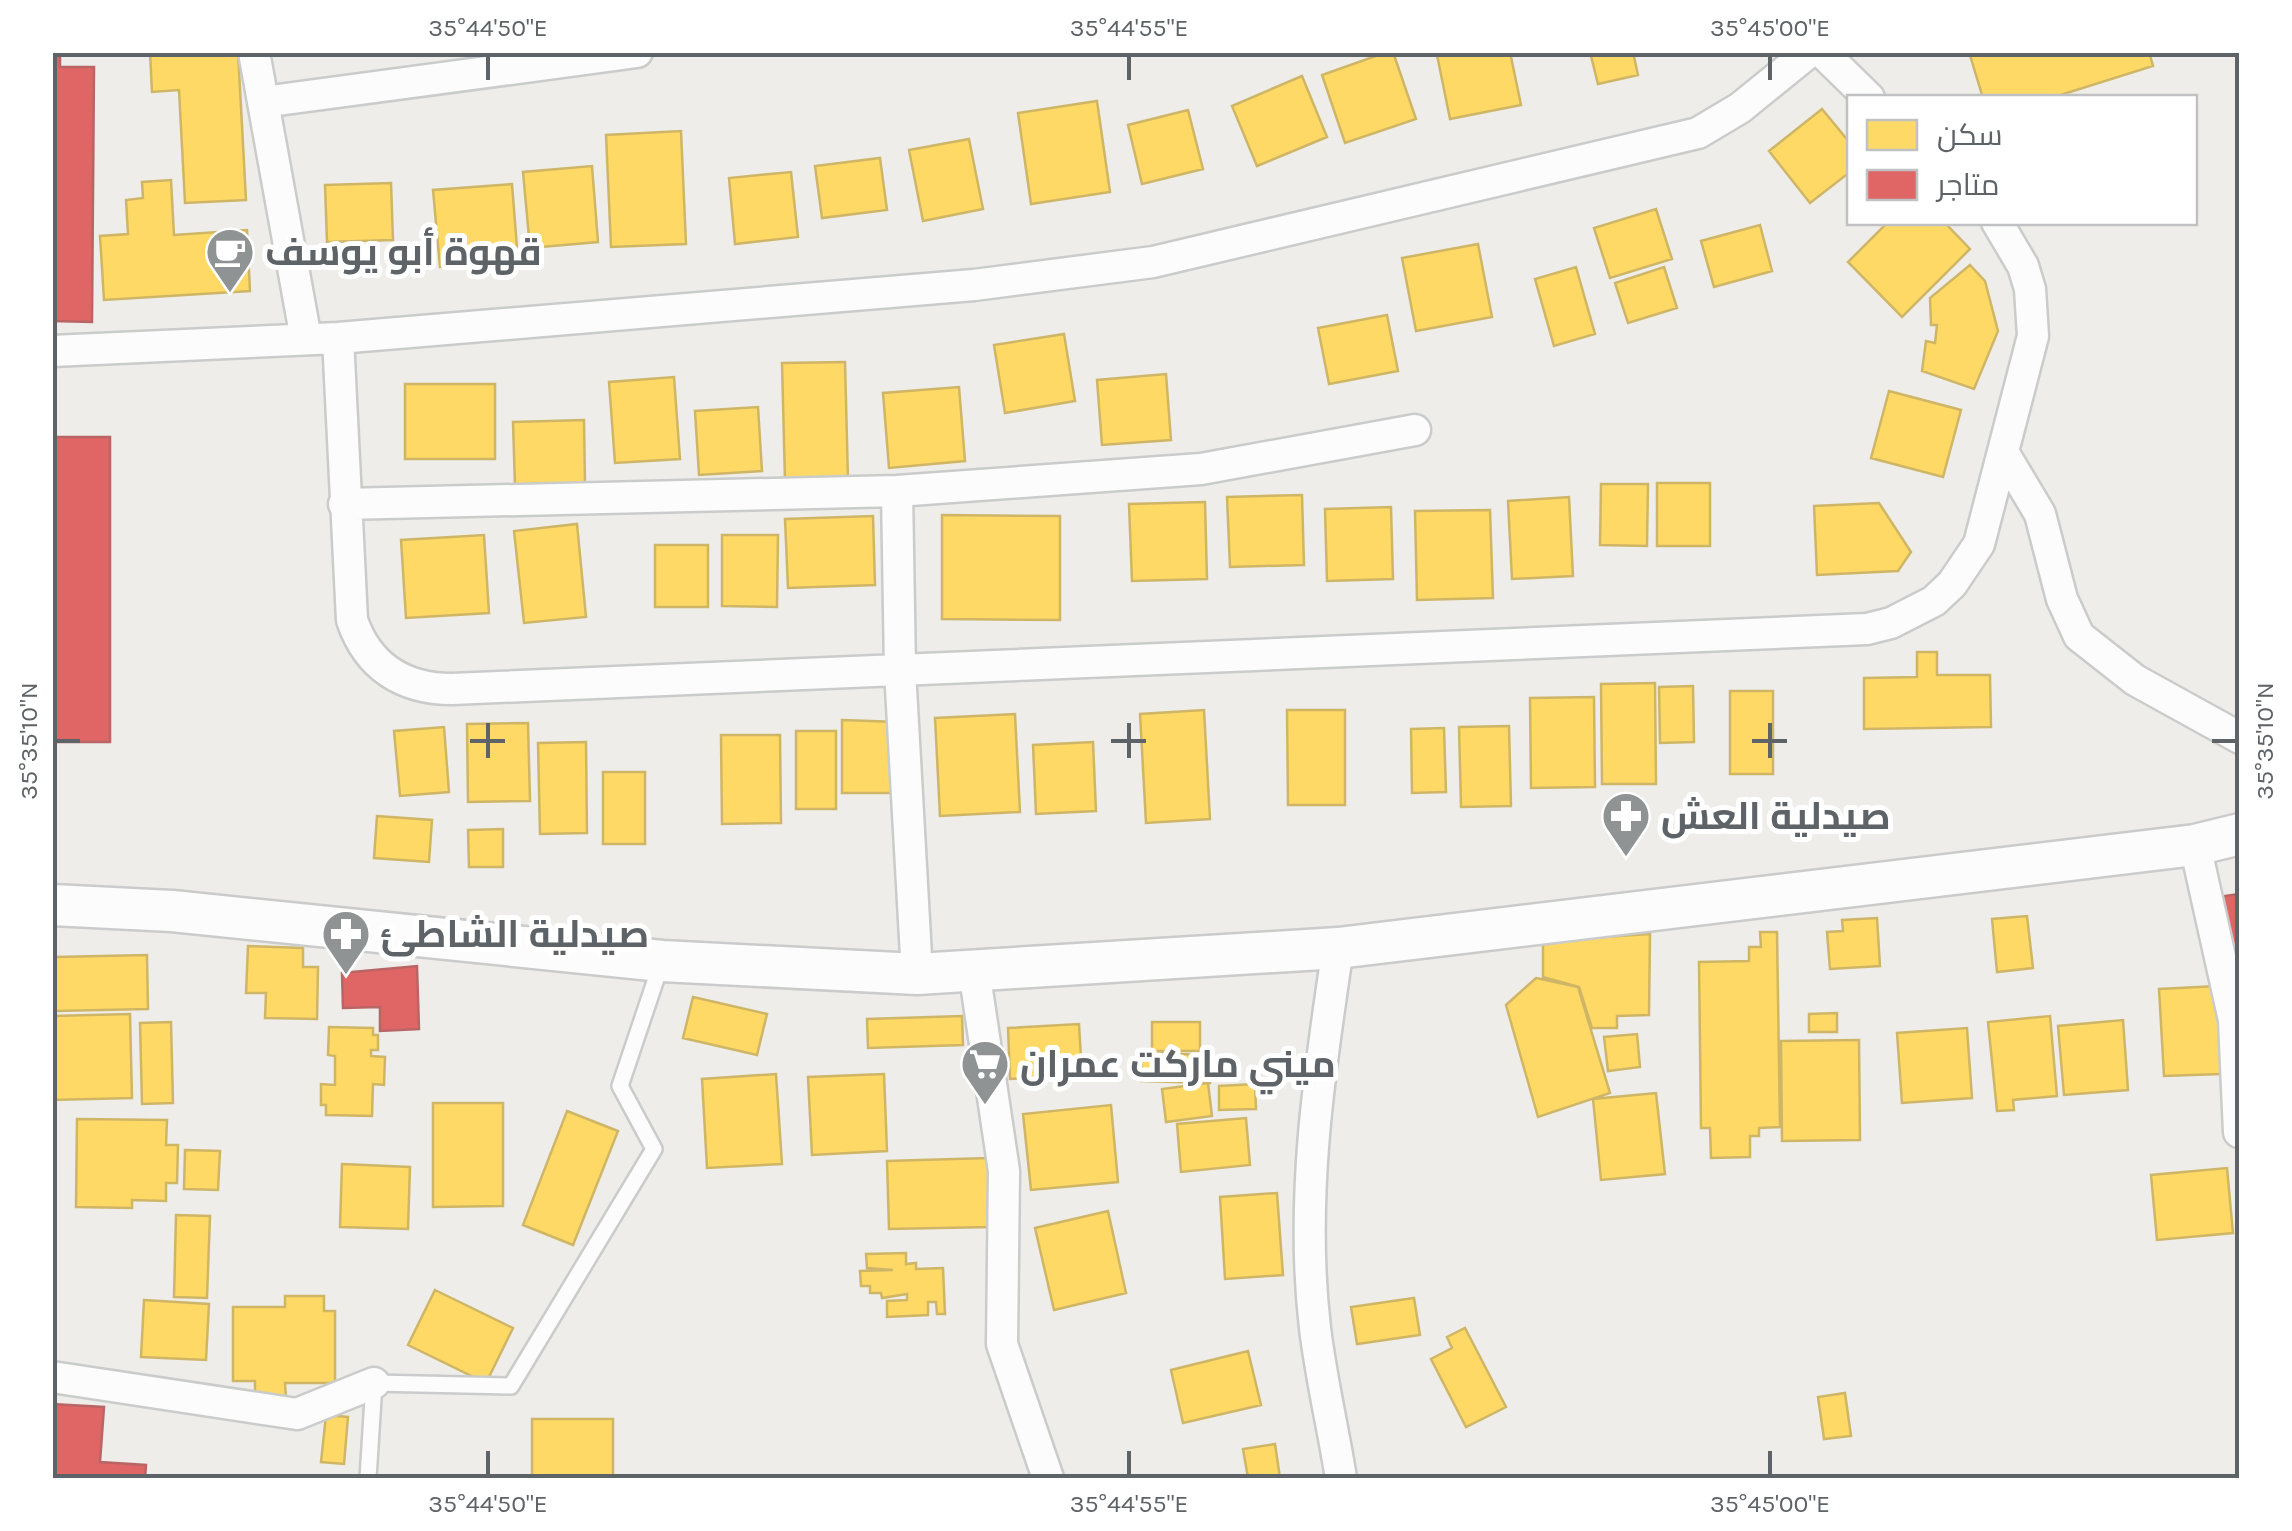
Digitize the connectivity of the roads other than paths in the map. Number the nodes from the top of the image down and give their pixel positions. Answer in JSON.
{"nodes":[{"id":1,"x":254,"y":52,"type":"edge"},
{"id":2,"x":637,"y":52,"type":"edge"},
{"id":3,"x":1809,"y":52,"type":"edge"},
{"id":4,"x":1822,"y":52,"type":"edge"},
{"id":5,"x":1866,"y":95,"type":"edge"},
{"id":6,"x":263,"y":102,"type":"junction"},
{"id":7,"x":1999,"y":225,"type":"edge"},
{"id":8,"x":338,"y":338,"type":"junction"},
{"id":9,"x":306,"y":339,"type":"junction"},
{"id":10,"x":52,"y":351,"type":"edge"},
{"id":11,"x":1415,"y":430,"type":"dead end"},
{"id":12,"x":2002,"y":452,"type":"junction"},
{"id":13,"x":897,"y":491,"type":"junction"},
{"id":14,"x":344,"y":504,"type":"junction"},
{"id":15,"x":900,"y":670,"type":"junction"},
{"id":16,"x":2240,"y":738,"type":"edge"},
{"id":17,"x":2240,"y":834,"type":"edge"},
{"id":18,"x":2194,"y":845,"type":"junction"},
{"id":19,"x":53,"y":906,"type":"edge"},
{"id":20,"x":1338,"y":948,"type":"junction"},
{"id":21,"x":662,"y":960,"type":"junction"},
{"id":22,"x":974,"y":970,"type":"junction"},
{"id":23,"x":917,"y":974,"type":"junction"},
{"id":24,"x":2239,"y":1132,"type":"edge"},
{"id":25,"x":52,"y":1377,"type":"edge"},
{"id":26,"x":374,"y":1383,"type":"junction"},
{"id":27,"x":368,"y":1478,"type":"edge"},
{"id":28,"x":1048,"y":1478,"type":"edge"},
{"id":29,"x":1340,"y":1478,"type":"edge"}],
"edges":[{"from":1,"to":6,"type":"street"},
{"from":2,"to":6,"type":"street"},
{"from":3,"to":8,"type":"street"},
{"from":4,"to":5,"type":"street"},
{"from":6,"to":9,"type":"street"},
{"from":7,"to":12,"type":"street"},
{"from":8,"to":9,"type":"street"},
{"from":8,"to":14,"type":"street"},
{"from":9,"to":10,"type":"street"},
{"from":11,"to":13,"type":"street"},
{"from":12,"to":15,"type":"street"},
{"from":12,"to":16,"type":"street"},
{"from":13,"to":14,"type":"street"},
{"from":13,"to":15,"type":"street"},
{"from":14,"to":15,"type":"street"},
{"from":15,"to":23,"type":"street"},
{"from":17,"to":18,"type":"main road"},
{"from":18,"to":20,"type":"main road"},
{"from":18,"to":24,"type":"street"},
{"from":19,"to":21,"type":"main road"},
{"from":20,"to":22,"type":"main road"},
{"from":20,"to":29,"type":"street"},
{"from":21,"to":23,"type":"main road"},
{"from":21,"to":26,"type":"lane"},
{"from":22,"to":23,"type":"main road"},
{"from":22,"to":28,"type":"street"},
{"from":25,"to":26,"type":"street"},
{"from":26,"to":27,"type":"lane"}]}
